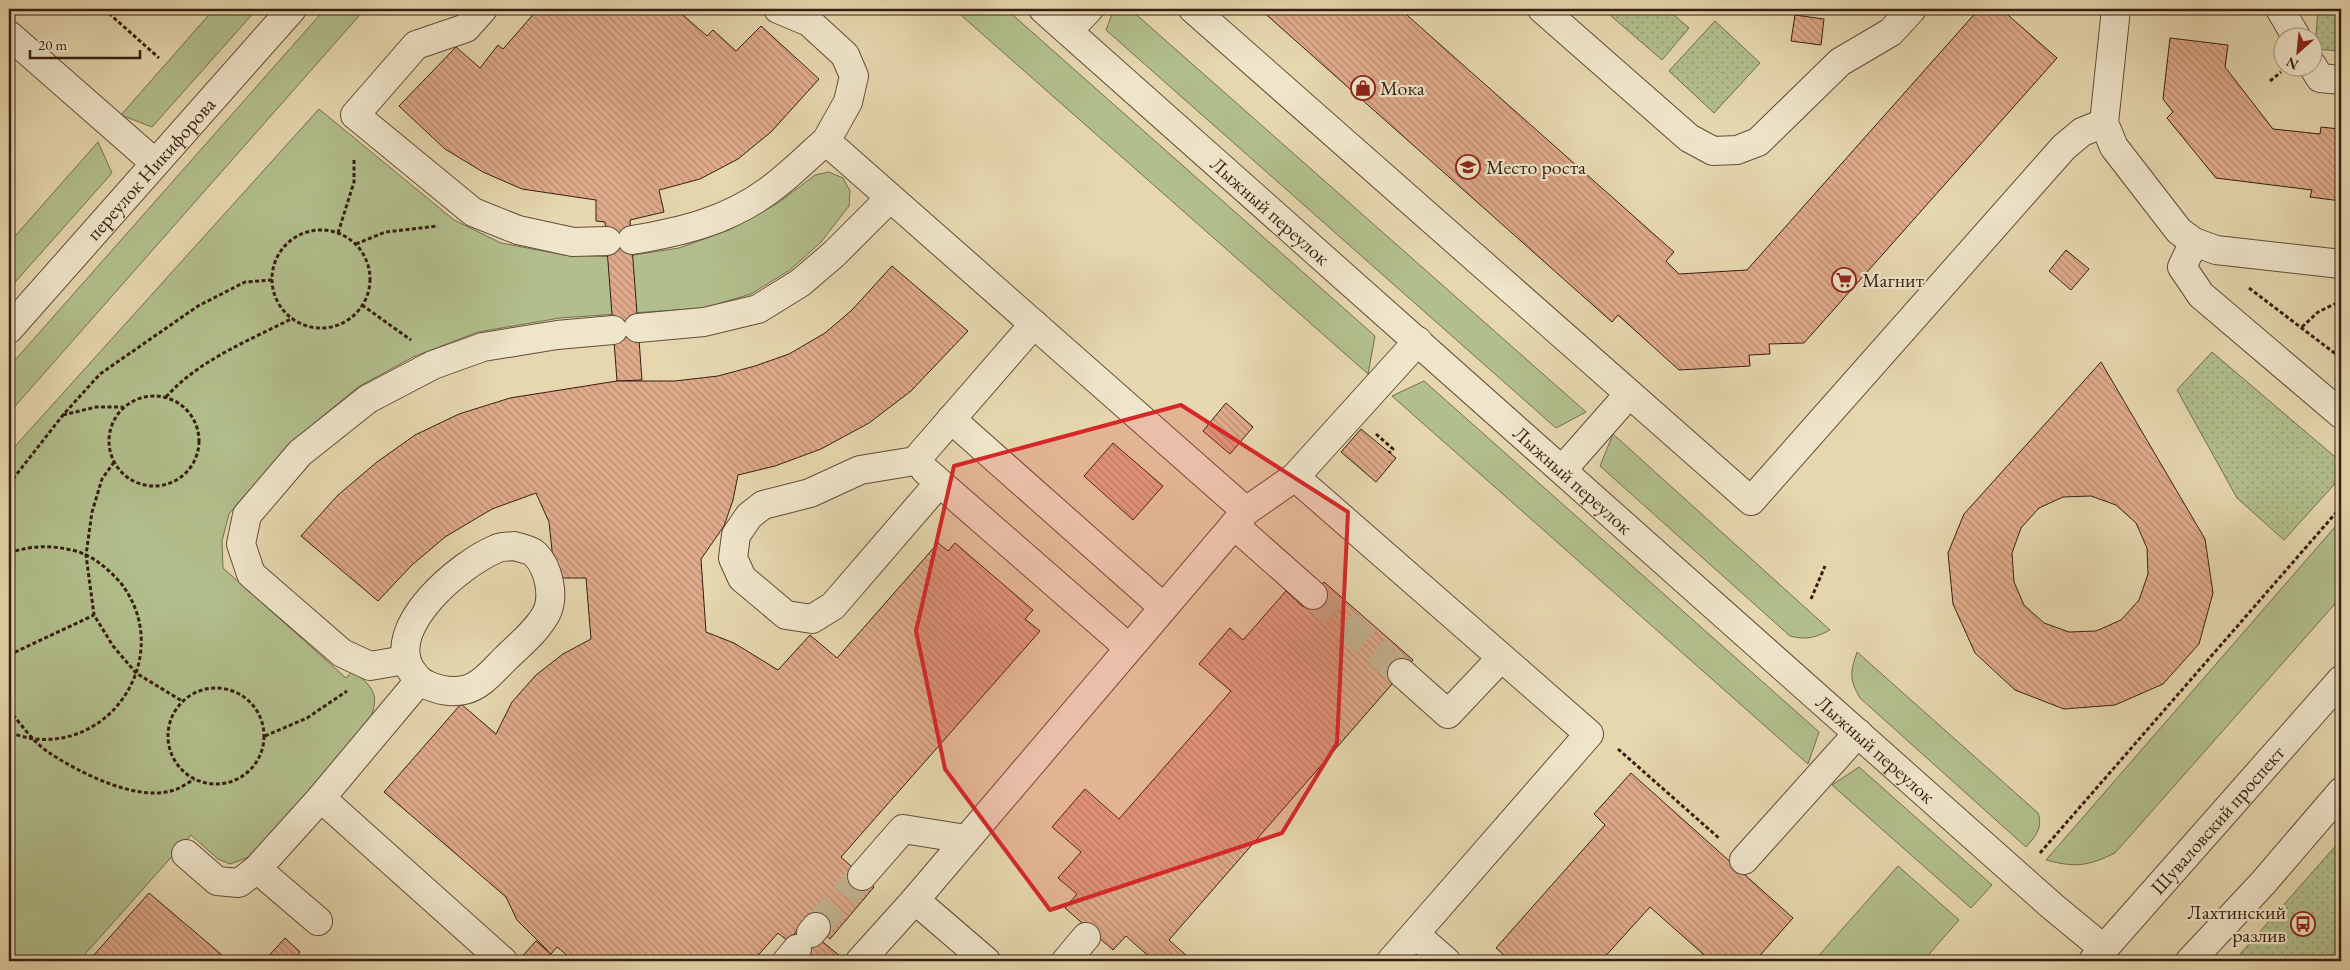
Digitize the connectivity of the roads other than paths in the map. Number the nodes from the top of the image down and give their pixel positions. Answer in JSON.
{"nodes":[{"id":1,"x":292,"y":9,"type":"edge"},
{"id":2,"x":482,"y":9,"type":"edge"},
{"id":3,"x":778,"y":9,"type":"edge"},
{"id":4,"x":1043,"y":9,"type":"edge"},
{"id":5,"x":1088,"y":9,"type":"edge"},
{"id":6,"x":1193,"y":9,"type":"edge"},
{"id":7,"x":1542,"y":9,"type":"edge"},
{"id":8,"x":1912,"y":9,"type":"edge"},
{"id":9,"x":2116,"y":9,"type":"edge"},
{"id":10,"x":2280,"y":9,"type":"edge"},
{"id":11,"x":2291,"y":28,"type":"edge"},
{"id":12,"x":1068,"y":31,"type":"junction"},
{"id":13,"x":9,"y":34,"type":"edge"},
{"id":14,"x":2320,"y":78,"type":"edge"},
{"id":15,"x":2341,"y":80,"type":"edge"},
{"id":16,"x":2104,"y":123,"type":"junction"},
{"id":17,"x":826,"y":141,"type":"junction"},
{"id":18,"x":155,"y":163,"type":"junction"},
{"id":19,"x":890,"y":198,"type":"junction"},
{"id":20,"x":2194,"y":242,"type":"junction"},
{"id":21,"x":2341,"y":264,"type":"edge"},
{"id":22,"x":1034,"y":324,"type":"junction"},
{"id":23,"x":9,"y":329,"type":"edge"},
{"id":24,"x":1418,"y":341,"type":"junction"},
{"id":25,"x":1629,"y":394,"type":"junction"},
{"id":26,"x":2341,"y":414,"type":"edge"},
{"id":27,"x":951,"y":419,"type":"junction"},
{"id":28,"x":915,"y":461,"type":"junction"},
{"id":29,"x":1562,"y":469,"type":"junction"},
{"id":30,"x":1295,"y":477,"type":"junction"},
{"id":31,"x":939,"y":482,"type":"junction"},
{"id":32,"x":1240,"y":518,"type":"junction"},
{"id":33,"x":1313,"y":595,"type":"tunnel mouth"},
{"id":34,"x":1164,"y":607,"type":"junction"},
{"id":35,"x":1129,"y":648,"type":"junction"},
{"id":36,"x":1501,"y":658,"type":"junction"},
{"id":37,"x":412,"y":671,"type":"junction"},
{"id":38,"x":1402,"y":673,"type":"tunnel mouth"},
{"id":39,"x":2341,"y":680,"type":"edge"},
{"id":40,"x":1858,"y":733,"type":"junction"},
{"id":41,"x":2341,"y":792,"type":"edge"},
{"id":42,"x":321,"y":798,"type":"junction"},
{"id":43,"x":966,"y":839,"type":"junction"},
{"id":44,"x":186,"y":854,"type":"dead end"},
{"id":45,"x":1744,"y":860,"type":"road end"},
{"id":46,"x":257,"y":869,"type":"junction"},
{"id":47,"x":862,"y":876,"type":"tunnel mouth"},
{"id":48,"x":915,"y":900,"type":"junction"},
{"id":49,"x":318,"y":921,"type":"dead end"},
{"id":50,"x":1415,"y":934,"type":"junction"},
{"id":51,"x":1086,"y":937,"type":"dead end"},
{"id":52,"x":2098,"y":955,"type":"edge"},
{"id":53,"x":503,"y":961,"type":"edge"},
{"id":54,"x":860,"y":961,"type":"edge"},
{"id":55,"x":986,"y":961,"type":"edge"},
{"id":56,"x":1066,"y":961,"type":"edge"},
{"id":57,"x":1391,"y":961,"type":"edge"},
{"id":58,"x":1446,"y":961,"type":"edge"},
{"id":59,"x":2190,"y":961,"type":"edge"}],
"edges":[{"from":1,"to":18,"type":"street","name":"переулок Никифорова"},
{"from":2,"to":17,"type":"street"},
{"from":3,"to":17,"type":"street"},
{"from":4,"to":12,"type":"street","name":"Лыжный переулок"},
{"from":5,"to":12,"type":"street"},
{"from":6,"to":25,"type":"street"},
{"from":7,"to":8,"type":"street"},
{"from":9,"to":16,"type":"street"},
{"from":10,"to":11,"type":"street"},
{"from":12,"to":24,"type":"street","name":"Лыжный переулок"},
{"from":13,"to":18,"type":"street"},
{"from":14,"to":15,"type":"street"},
{"from":16,"to":20,"type":"street"},
{"from":16,"to":25,"type":"street"},
{"from":17,"to":19,"type":"street"},
{"from":18,"to":23,"type":"street","name":"переулок Никифорова"},
{"from":19,"to":22,"type":"street"},
{"from":19,"to":37,"type":"street"},
{"from":20,"to":21,"type":"street"},
{"from":20,"to":26,"type":"street"},
{"from":22,"to":27,"type":"street"},
{"from":22,"to":32,"type":"street"},
{"from":24,"to":29,"type":"street","name":"Лыжный переулок"},
{"from":24,"to":30,"type":"street"},
{"from":25,"to":29,"type":"street"},
{"from":27,"to":28,"type":"street"},
{"from":27,"to":34,"type":"street"},
{"from":28,"to":31,"type":"street"},
{"from":28,"to":31,"type":"street"},
{"from":29,"to":40,"type":"street","name":"Лыжный переулок"},
{"from":30,"to":32,"type":"street"},
{"from":30,"to":36,"type":"street"},
{"from":31,"to":35,"type":"street"},
{"from":32,"to":33,"type":"street"},
{"from":32,"to":34,"type":"street"},
{"from":34,"to":35,"type":"street"},
{"from":35,"to":43,"type":"street"},
{"from":36,"to":38,"type":"street"},
{"from":36,"to":50,"type":"street"},
{"from":37,"to":37,"type":"street"},
{"from":37,"to":42,"type":"street"},
{"from":39,"to":52,"type":"street","name":"Шуваловский проспект"},
{"from":40,"to":45,"type":"street"},
{"from":40,"to":52,"type":"street","name":"Лыжный переулок"},
{"from":41,"to":59,"type":"street"},
{"from":42,"to":46,"type":"street"},
{"from":42,"to":53,"type":"street"},
{"from":43,"to":47,"type":"street"},
{"from":43,"to":48,"type":"street"},
{"from":44,"to":46,"type":"street"},
{"from":46,"to":49,"type":"street"},
{"from":48,"to":54,"type":"street"},
{"from":48,"to":55,"type":"street"},
{"from":50,"to":57,"type":"street"},
{"from":50,"to":58,"type":"street"},
{"from":51,"to":56,"type":"street"}]}
